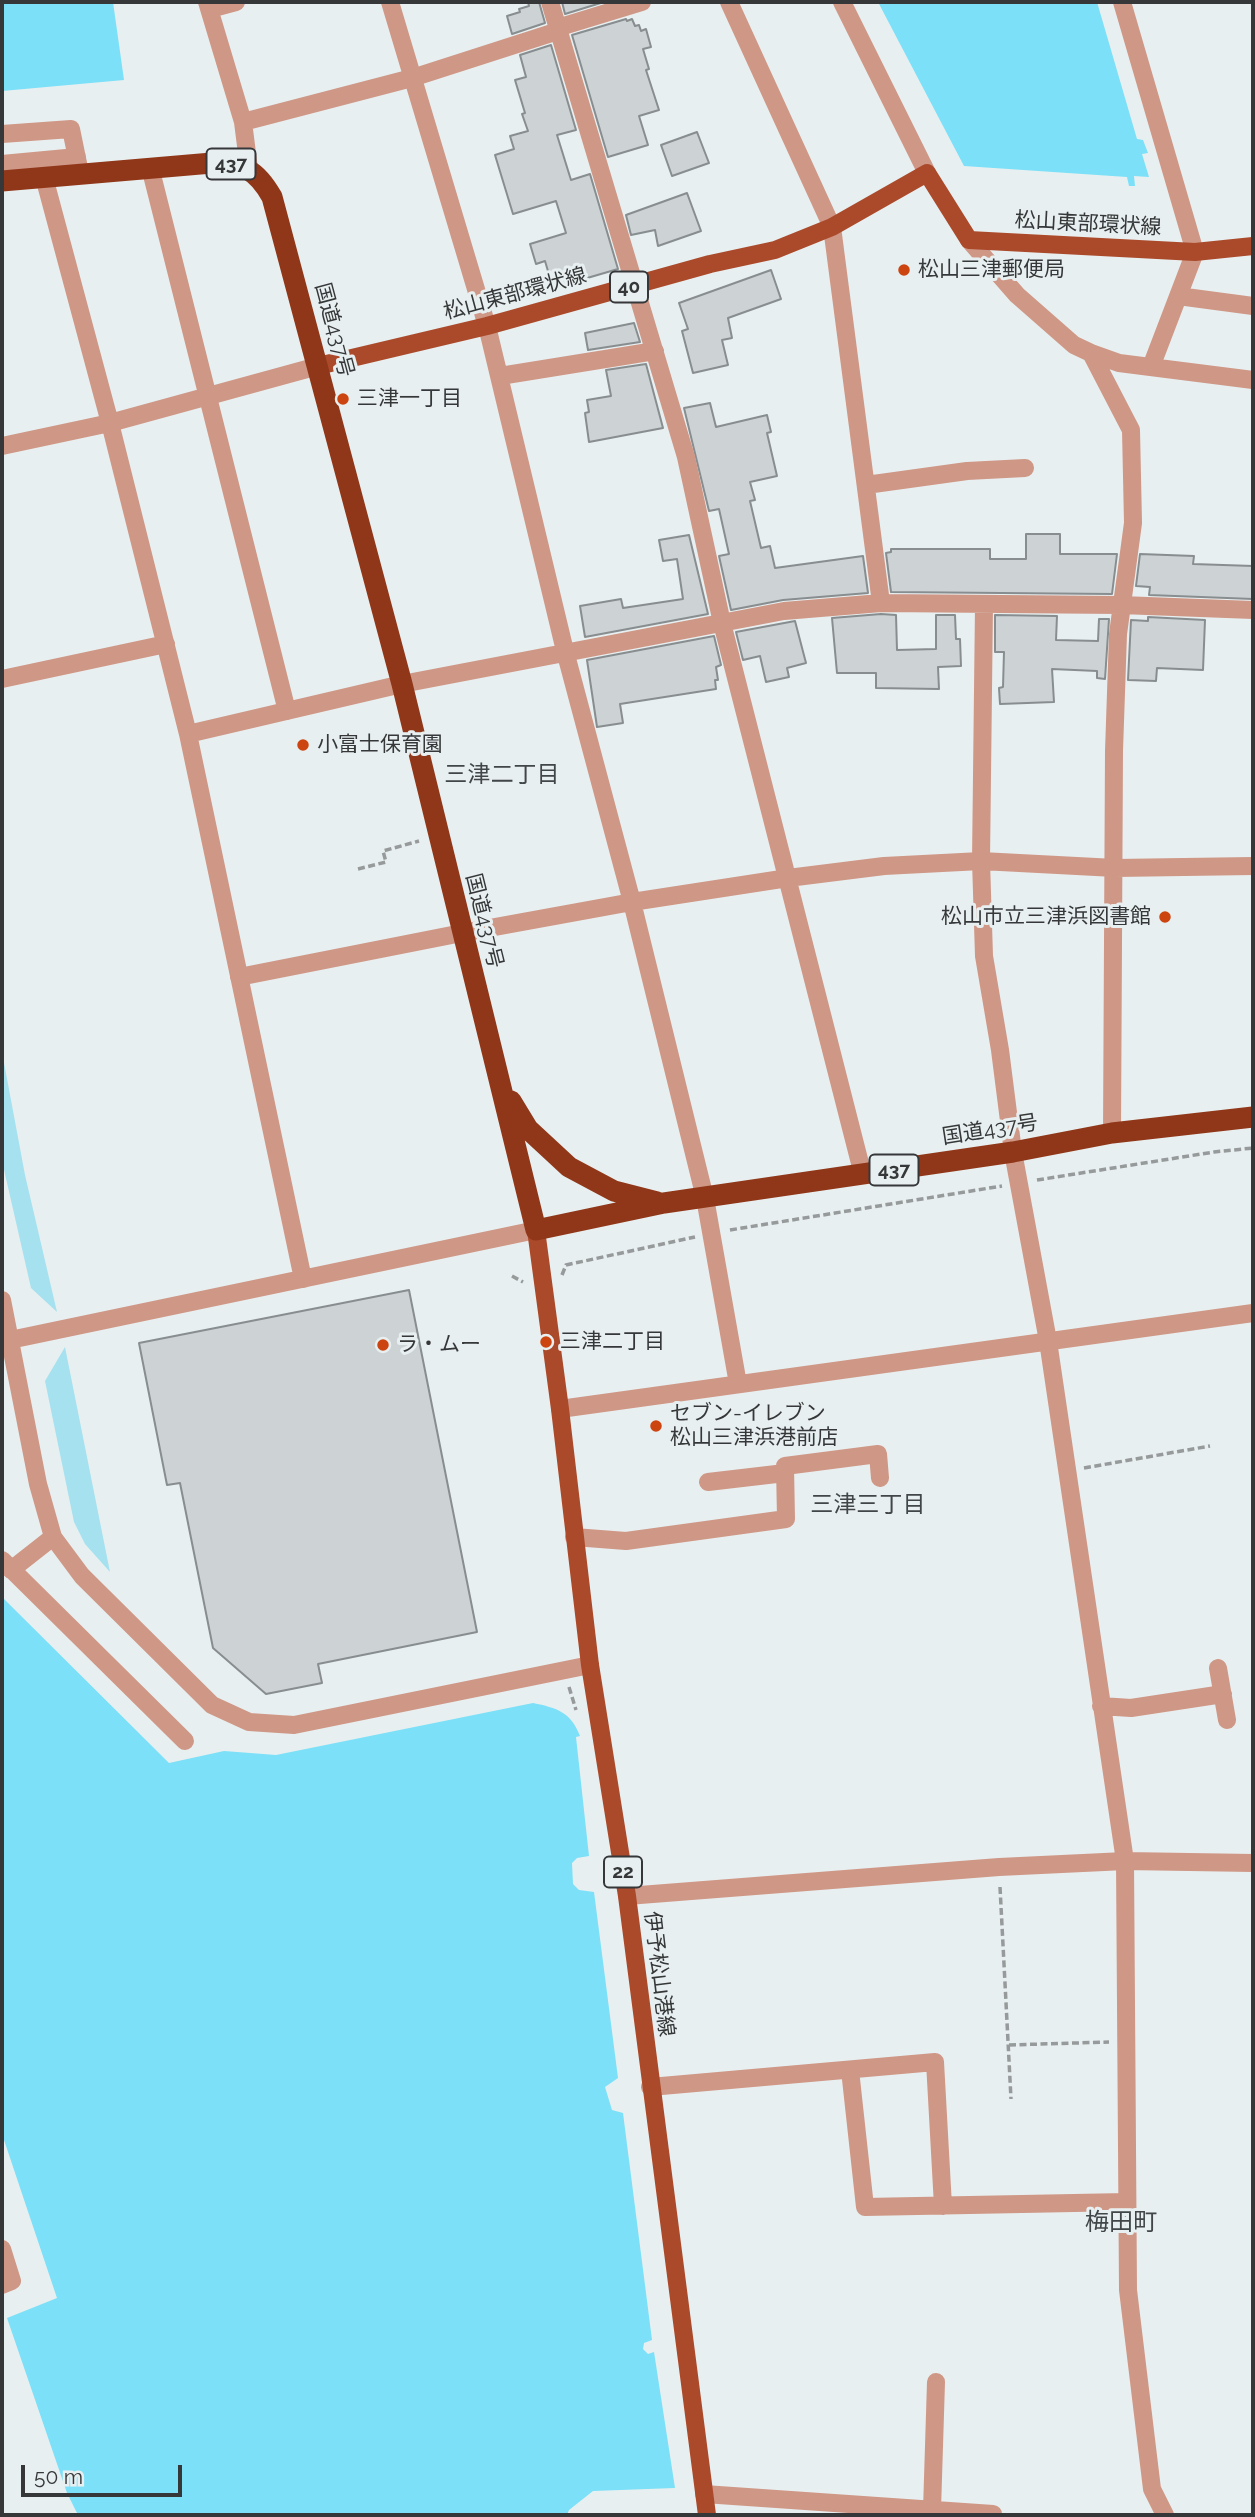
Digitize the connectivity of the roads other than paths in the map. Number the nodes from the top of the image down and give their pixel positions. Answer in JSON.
{"nodes":[{"id":1,"x":236,"y":2,"type":"edge"},
{"id":2,"x":390,"y":2,"type":"edge"},
{"id":3,"x":550,"y":2,"type":"edge"},
{"id":4,"x":642,"y":2,"type":"edge"},
{"id":5,"x":729,"y":2,"type":"edge"},
{"id":6,"x":842,"y":2,"type":"edge"},
{"id":7,"x":1122,"y":2,"type":"edge"},
{"id":8,"x":208,"y":6,"type":"edge"},
{"id":9,"x":557,"y":29,"type":"junction"},
{"id":10,"x":412,"y":78,"type":"junction"},
{"id":11,"x":243,"y":122,"type":"junction"},
{"id":12,"x":2,"y":134,"type":"edge"},
{"id":13,"x":2,"y":164,"type":"edge"},
{"id":14,"x":78,"y":165,"type":"junction"},
{"id":15,"x":149,"y":167,"type":"junction"},
{"id":16,"x":249,"y":169,"type":"junction"},
{"id":17,"x":927,"y":173,"type":"junction"},
{"id":18,"x":44,"y":177,"type":"junction"},
{"id":19,"x":2,"y":181,"type":"edge"},
{"id":20,"x":832,"y":227,"type":"junction"},
{"id":21,"x":969,"y":240,"type":"junction"},
{"id":22,"x":1253,"y":246,"type":"edge"},
{"id":23,"x":1195,"y":252,"type":"junction"},
{"id":24,"x":636,"y":285,"type":"junction"},
{"id":25,"x":1178,"y":296,"type":"junction"},
{"id":26,"x":1253,"y":306,"type":"edge"},
{"id":27,"x":487,"y":327,"type":"junction"},
{"id":28,"x":655,"y":351,"type":"junction"},
{"id":29,"x":1091,"y":353,"type":"junction"},
{"id":30,"x":318,"y":366,"type":"junction"},
{"id":31,"x":1151,"y":367,"type":"junction"},
{"id":32,"x":500,"y":376,"type":"junction"},
{"id":33,"x":1253,"y":380,"type":"edge"},
{"id":34,"x":208,"y":395,"type":"junction"},
{"id":35,"x":110,"y":423,"type":"junction"},
{"id":36,"x":2,"y":446,"type":"edge"},
{"id":37,"x":1025,"y":468,"type":"dead end"},
{"id":38,"x":866,"y":485,"type":"junction"},
{"id":39,"x":881,"y":603,"type":"junction"},
{"id":40,"x":984,"y":605,"type":"junction"},
{"id":41,"x":1121,"y":605,"type":"junction"},
{"id":42,"x":1253,"y":610,"type":"edge"},
{"id":43,"x":722,"y":623,"type":"junction"},
{"id":44,"x":166,"y":643,"type":"junction"},
{"id":45,"x":565,"y":651,"type":"junction"},
{"id":46,"x":2,"y":679,"type":"edge"},
{"id":47,"x":402,"y":684,"type":"junction"},
{"id":48,"x":287,"y":711,"type":"junction"},
{"id":49,"x":188,"y":734,"type":"junction"},
{"id":50,"x":981,"y":862,"type":"junction"},
{"id":51,"x":1253,"y":866,"type":"edge"},
{"id":52,"x":1115,"y":868,"type":"junction"},
{"id":53,"x":788,"y":878,"type":"junction"},
{"id":54,"x":632,"y":902,"type":"junction"},
{"id":55,"x":461,"y":933,"type":"junction"},
{"id":56,"x":239,"y":978,"type":"junction"},
{"id":57,"x":500,"y":1084,"type":"junction"},
{"id":58,"x":1253,"y":1117,"type":"edge"},
{"id":59,"x":1112,"y":1133,"type":"junction"},
{"id":60,"x":1013,"y":1152,"type":"junction"},
{"id":61,"x":863,"y":1175,"type":"junction"},
{"id":62,"x":705,"y":1198,"type":"junction"},
{"id":63,"x":664,"y":1203,"type":"junction"},
{"id":64,"x":536,"y":1230,"type":"junction"},
{"id":65,"x":303,"y":1279,"type":"junction"},
{"id":66,"x":2,"y":1300,"type":"edge"},
{"id":67,"x":1253,"y":1314,"type":"edge"},
{"id":68,"x":10,"y":1340,"type":"junction"},
{"id":69,"x":1048,"y":1341,"type":"junction"},
{"id":70,"x":738,"y":1384,"type":"junction"},
{"id":71,"x":560,"y":1409,"type":"junction"},
{"id":72,"x":785,"y":1474,"type":"junction"},
{"id":73,"x":880,"y":1478,"type":"dead end"},
{"id":74,"x":708,"y":1482,"type":"dead end"},
{"id":75,"x":574,"y":1536,"type":"junction"},
{"id":76,"x":53,"y":1538,"type":"junction"},
{"id":77,"x":7,"y":1565,"type":"edge"},
{"id":78,"x":590,"y":1665,"type":"junction"},
{"id":79,"x":1218,"y":1668,"type":"dead end"},
{"id":80,"x":1223,"y":1695,"type":"junction"},
{"id":81,"x":1101,"y":1706,"type":"junction"},
{"id":82,"x":1227,"y":1720,"type":"dead end"},
{"id":83,"x":185,"y":1741,"type":"dead end"},
{"id":84,"x":1125,"y":1861,"type":"junction"},
{"id":85,"x":1253,"y":1863,"type":"edge"},
{"id":86,"x":627,"y":1896,"type":"junction"},
{"id":87,"x":850,"y":2070,"type":"junction"},
{"id":88,"x":650,"y":2087,"type":"junction"},
{"id":89,"x":1126,"y":2202,"type":"junction"},
{"id":90,"x":943,"y":2206,"type":"junction"},
{"id":91,"x":2,"y":2249,"type":"edge"},
{"id":92,"x":2,"y":2285,"type":"edge"},
{"id":93,"x":936,"y":2382,"type":"dead end"},
{"id":94,"x":704,"y":2494,"type":"junction"},
{"id":95,"x":932,"y":2510,"type":"junction"},
{"id":96,"x":993,"y":2514,"type":"edge"},
{"id":97,"x":707,"y":2515,"type":"edge"},
{"id":98,"x":1165,"y":2515,"type":"edge"}],
"edges":[{"from":1,"to":8,"type":"street"},
{"from":2,"to":10,"type":"street"},
{"from":3,"to":9,"type":"street"},
{"from":4,"to":9,"type":"street"},
{"from":5,"to":20,"type":"street"},
{"from":6,"to":17,"type":"street"},
{"from":7,"to":23,"type":"street"},
{"from":8,"to":11,"type":"street"},
{"from":9,"to":10,"type":"street"},
{"from":9,"to":24,"type":"street"},
{"from":10,"to":11,"type":"street"},
{"from":10,"to":27,"type":"street"},
{"from":11,"to":16,"type":"street"},
{"from":12,"to":14,"type":"street"},
{"from":13,"to":14,"type":"street"},
{"from":14,"to":15,"type":"highway","number":"437"},
{"from":14,"to":18,"type":"highway","number":"437"},
{"from":15,"to":16,"type":"highway","number":"437"},
{"from":15,"to":34,"type":"street"},
{"from":16,"to":30,"type":"highway","name":"国道437号","number":"437"},
{"from":17,"to":20,"type":"main road","name":"松山東部環状線","number":"40"},
{"from":17,"to":21,"type":"main road"},
{"from":18,"to":19,"type":"highway","number":"437"},
{"from":18,"to":35,"type":"street"},
{"from":20,"to":24,"type":"main road","name":"松山東部環状線","number":"40"},
{"from":20,"to":38,"type":"street"},
{"from":21,"to":23,"type":"main road","name":"松山東部環状線"},
{"from":21,"to":29,"type":"street"},
{"from":22,"to":23,"type":"main road","name":"松山東部環状線"},
{"from":23,"to":25,"type":"street"},
{"from":24,"to":27,"type":"main road","name":"松山東部環状線","number":"40"},
{"from":24,"to":28,"type":"street"},
{"from":25,"to":26,"type":"street"},
{"from":25,"to":31,"type":"street"},
{"from":27,"to":30,"type":"main road","name":"松山東部環状線","number":"40"},
{"from":27,"to":32,"type":"street"},
{"from":28,"to":32,"type":"street"},
{"from":28,"to":43,"type":"street"},
{"from":29,"to":31,"type":"street"},
{"from":29,"to":41,"type":"street"},
{"from":30,"to":34,"type":"street"},
{"from":30,"to":47,"type":"highway","name":"国道437号","number":"437"},
{"from":31,"to":33,"type":"street"},
{"from":32,"to":45,"type":"street"},
{"from":34,"to":35,"type":"street"},
{"from":34,"to":48,"type":"street"},
{"from":35,"to":36,"type":"street"},
{"from":35,"to":44,"type":"street"},
{"from":37,"to":38,"type":"street"},
{"from":38,"to":39,"type":"street"},
{"from":39,"to":40,"type":"street"},
{"from":39,"to":43,"type":"street"},
{"from":40,"to":41,"type":"street"},
{"from":40,"to":50,"type":"street"},
{"from":41,"to":42,"type":"street"},
{"from":41,"to":52,"type":"street"},
{"from":43,"to":45,"type":"street"},
{"from":43,"to":53,"type":"street"},
{"from":44,"to":46,"type":"street"},
{"from":44,"to":49,"type":"street"},
{"from":45,"to":47,"type":"street"},
{"from":45,"to":54,"type":"street"},
{"from":47,"to":48,"type":"street"},
{"from":47,"to":55,"type":"highway","name":"国道437号","number":"437"},
{"from":48,"to":49,"type":"street"},
{"from":49,"to":56,"type":"street"},
{"from":50,"to":52,"type":"street"},
{"from":50,"to":53,"type":"street"},
{"from":50,"to":60,"type":"street"},
{"from":51,"to":52,"type":"street"},
{"from":52,"to":59,"type":"street"},
{"from":53,"to":54,"type":"street"},
{"from":53,"to":61,"type":"street"},
{"from":54,"to":55,"type":"street"},
{"from":54,"to":62,"type":"street"},
{"from":55,"to":56,"type":"street"},
{"from":55,"to":57,"type":"highway","name":"国道437号","number":"437"},
{"from":56,"to":65,"type":"street"},
{"from":57,"to":63,"type":"highway"},
{"from":57,"to":64,"type":"highway","name":"国道437号","number":"437"},
{"from":58,"to":59,"type":"highway","name":"国道437号","number":"437"},
{"from":59,"to":60,"type":"highway","name":"国道437号","number":"437"},
{"from":60,"to":61,"type":"highway","name":"国道437号","number":"437"},
{"from":60,"to":69,"type":"street"},
{"from":61,"to":62,"type":"highway","name":"国道437号","number":"437"},
{"from":62,"to":63,"type":"highway","name":"国道437号","number":"437"},
{"from":62,"to":70,"type":"street"},
{"from":63,"to":64,"type":"highway","name":"国道437号","number":"437"},
{"from":64,"to":65,"type":"street"},
{"from":64,"to":71,"type":"main road","name":"伊予松山港線","number":"22"},
{"from":65,"to":68,"type":"street"},
{"from":66,"to":68,"type":"street"},
{"from":67,"to":69,"type":"street"},
{"from":68,"to":76,"type":"street"},
{"from":69,"to":70,"type":"street"},
{"from":69,"to":81,"type":"street"},
{"from":70,"to":71,"type":"street"},
{"from":71,"to":75,"type":"main road","name":"伊予松山港線","number":"22"},
{"from":72,"to":73,"type":"street"},
{"from":72,"to":74,"type":"street"},
{"from":72,"to":75,"type":"street"},
{"from":75,"to":78,"type":"main road","name":"伊予松山港線","number":"22"},
{"from":76,"to":77,"type":"street"},
{"from":76,"to":78,"type":"street"},
{"from":77,"to":83,"type":"street"},
{"from":78,"to":86,"type":"main road","name":"伊予松山港線","number":"22"},
{"from":79,"to":80,"type":"street"},
{"from":80,"to":81,"type":"street"},
{"from":80,"to":82,"type":"street"},
{"from":81,"to":84,"type":"street"},
{"from":84,"to":85,"type":"street"},
{"from":84,"to":86,"type":"street"},
{"from":84,"to":89,"type":"street"},
{"from":86,"to":88,"type":"main road","name":"伊予松山港線","number":"22"},
{"from":87,"to":88,"type":"street"},
{"from":87,"to":90,"type":"street"},
{"from":87,"to":90,"type":"street"},
{"from":88,"to":94,"type":"main road","name":"伊予松山港線","number":"22"},
{"from":89,"to":90,"type":"street"},
{"from":89,"to":98,"type":"street"},
{"from":91,"to":92,"type":"street"},
{"from":93,"to":95,"type":"street"},
{"from":94,"to":95,"type":"street"},
{"from":94,"to":97,"type":"main road","name":"伊予松山港線","number":"22"},
{"from":95,"to":96,"type":"street"}]}
